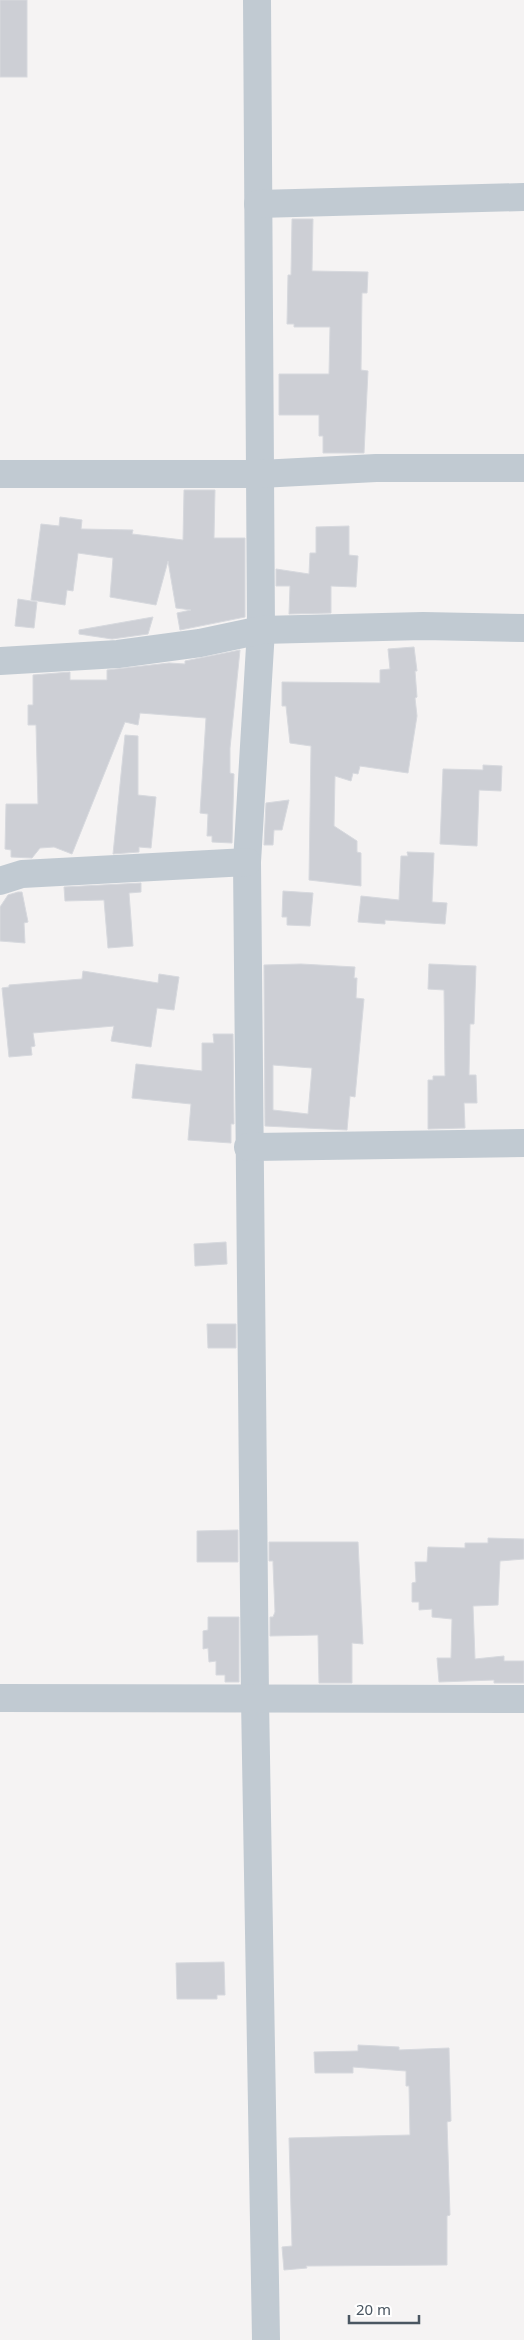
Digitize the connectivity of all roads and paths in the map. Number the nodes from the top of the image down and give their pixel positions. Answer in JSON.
{"nodes":[{"id":1,"x":257,"y":0,"type":"edge"},
{"id":2,"x":524,"y":198,"type":"edge"},
{"id":3,"x":258,"y":204,"type":"junction"},
{"id":4,"x":524,"y":468,"type":"edge"},
{"id":5,"x":0,"y":474,"type":"edge"},
{"id":6,"x":260,"y":474,"type":"junction"},
{"id":7,"x":524,"y":628,"type":"edge"},
{"id":8,"x":261,"y":630,"type":"junction"},
{"id":9,"x":0,"y":661,"type":"edge"},
{"id":10,"x":246,"y":862,"type":"junction"},
{"id":11,"x":0,"y":882,"type":"edge"},
{"id":12,"x":524,"y":1143,"type":"edge"},
{"id":13,"x":248,"y":1147,"type":"junction"},
{"id":14,"x":0,"y":1698,"type":"edge"},
{"id":15,"x":254,"y":1699,"type":"junction"},
{"id":16,"x":524,"y":1699,"type":"edge"},
{"id":17,"x":266,"y":2340,"type":"edge"}],
"edges":[{"from":1,"to":3,"type":"street"},
{"from":2,"to":3,"type":"street"},
{"from":3,"to":6,"type":"street"},
{"from":4,"to":6,"type":"street"},
{"from":5,"to":6,"type":"street"},
{"from":6,"to":8,"type":"street"},
{"from":7,"to":8,"type":"street"},
{"from":8,"to":9,"type":"street"},
{"from":8,"to":10,"type":"street"},
{"from":10,"to":11,"type":"street"},
{"from":10,"to":13,"type":"street"},
{"from":12,"to":13,"type":"street"},
{"from":13,"to":15,"type":"street"},
{"from":14,"to":15,"type":"street"},
{"from":15,"to":16,"type":"street"},
{"from":15,"to":17,"type":"street"}]}
